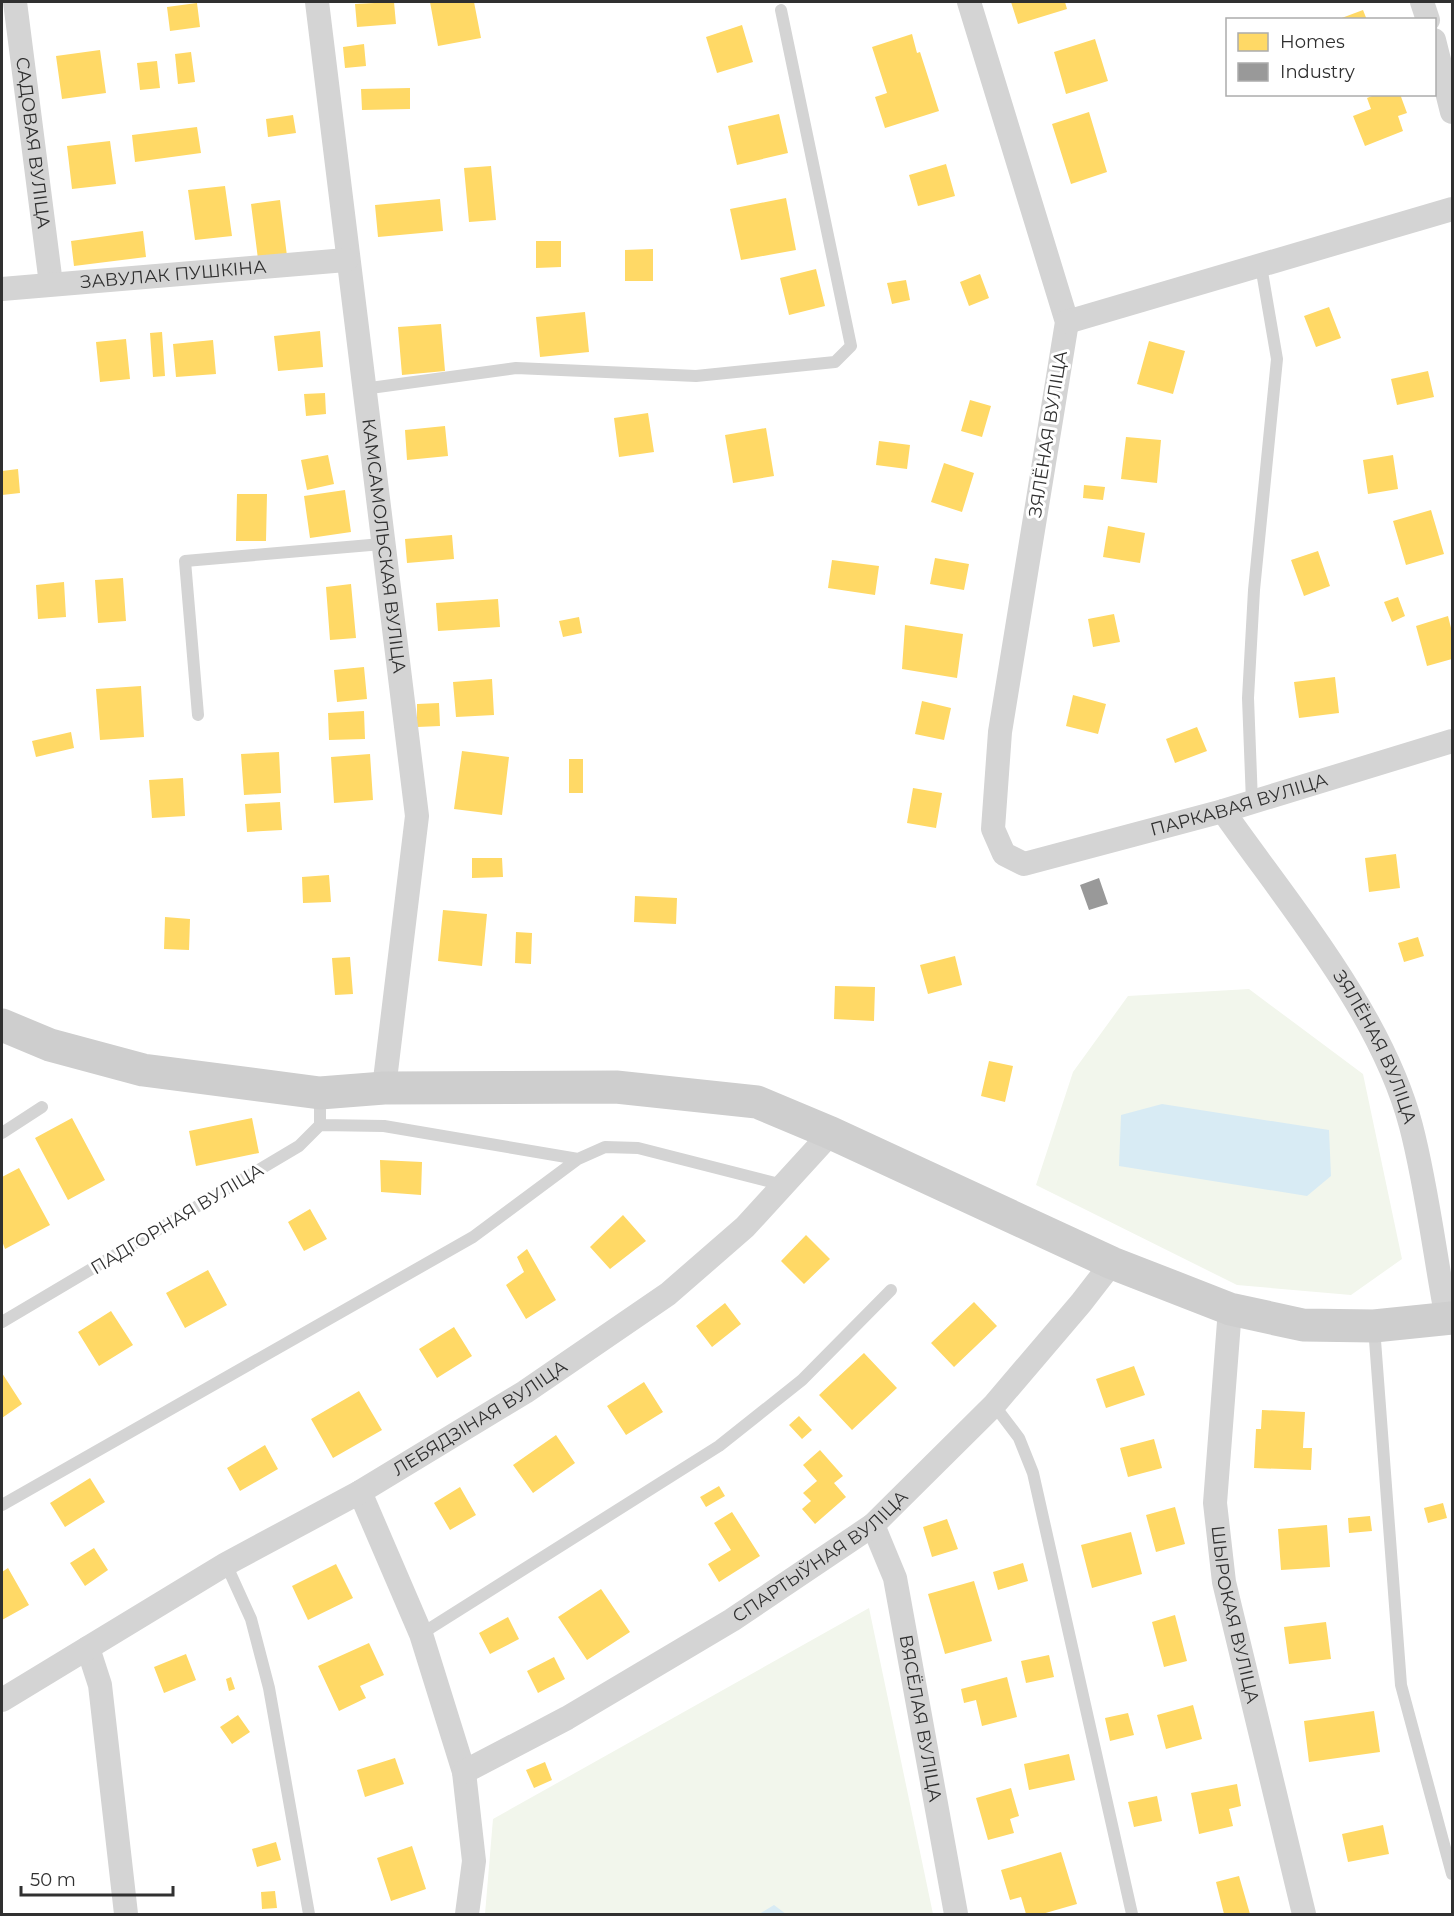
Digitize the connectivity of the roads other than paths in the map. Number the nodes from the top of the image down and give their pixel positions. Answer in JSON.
{"nodes":[{"id":1,"x":15,"y":2,"type":"edge"},
{"id":2,"x":316,"y":2,"type":"edge"},
{"id":3,"x":969,"y":2,"type":"edge"},
{"id":4,"x":1422,"y":2,"type":"edge"},
{"id":5,"x":781,"y":10,"type":"dead end"},
{"id":6,"x":1427,"y":18,"type":"edge"},
{"id":7,"x":1436,"y":48,"type":"edge"},
{"id":8,"x":1452,"y":112,"type":"edge"},
{"id":9,"x":1452,"y":209,"type":"edge"},
{"id":10,"x":346,"y":260,"type":"junction"},
{"id":11,"x":1261,"y":266,"type":"junction"},
{"id":12,"x":51,"y":284,"type":"junction"},
{"id":13,"x":2,"y":289,"type":"edge"},
{"id":14,"x":1067,"y":322,"type":"junction"},
{"id":15,"x":363,"y":389,"type":"junction"},
{"id":16,"x":382,"y":544,"type":"junction"},
{"id":17,"x":198,"y":715,"type":"dead end"},
{"id":18,"x":1452,"y":741,"type":"edge"},
{"id":19,"x":1252,"y":802,"type":"junction"},
{"id":20,"x":1223,"y":810,"type":"junction"},
{"id":21,"x":1024,"y":864,"type":"joint"},
{"id":22,"x":2,"y":1025,"type":"edge"},
{"id":23,"x":384,"y":1088,"type":"junction"},
{"id":24,"x":42,"y":1107,"type":"dead end"},
{"id":25,"x":320,"y":1109,"type":"junction"},
{"id":26,"x":2,"y":1133,"type":"edge"},
{"id":27,"x":831,"y":1133,"type":"junction"},
{"id":28,"x":578,"y":1159,"type":"junction"},
{"id":29,"x":783,"y":1185,"type":"junction"},
{"id":30,"x":1112,"y":1263,"type":"junction"},
{"id":31,"x":891,"y":1290,"type":"dead end"},
{"id":32,"x":1230,"y":1309,"type":"junction"},
{"id":33,"x":1450,"y":1318,"type":"edge"},
{"id":34,"x":2,"y":1322,"type":"edge"},
{"id":35,"x":1374,"y":1326,"type":"junction"},
{"id":36,"x":994,"y":1405,"type":"junction"},
{"id":37,"x":360,"y":1492,"type":"junction"},
{"id":38,"x":2,"y":1505,"type":"edge"},
{"id":39,"x":873,"y":1525,"type":"junction"},
{"id":40,"x":226,"y":1564,"type":"junction"},
{"id":41,"x":421,"y":1634,"type":"junction"},
{"id":42,"x":88,"y":1648,"type":"junction"},
{"id":43,"x":2,"y":1700,"type":"edge"},
{"id":44,"x":464,"y":1772,"type":"junction"},
{"id":45,"x":1452,"y":1874,"type":"edge"},
{"id":46,"x":126,"y":1914,"type":"edge"},
{"id":47,"x":309,"y":1914,"type":"edge"},
{"id":48,"x":467,"y":1914,"type":"edge"},
{"id":49,"x":956,"y":1914,"type":"edge"},
{"id":50,"x":1132,"y":1914,"type":"edge"},
{"id":51,"x":1304,"y":1914,"type":"edge"}],
"edges":[{"from":1,"to":12,"type":"street","name":"САДОВАЯ ВУЛІЦА"},
{"from":2,"to":10,"type":"street","name":"КАМСАМОЛЬСКАЯ ВУЛІЦА"},
{"from":3,"to":14,"type":"street","name":"ЗЯЛЁНАЯ ВУЛІЦА"},
{"from":4,"to":6,"type":"street"},
{"from":5,"to":15,"type":"lane"},
{"from":7,"to":8,"type":"street"},
{"from":9,"to":11,"type":"street"},
{"from":10,"to":12,"type":"street","name":"ЗАВУЛАК ПУШКІНА"},
{"from":10,"to":15,"type":"street","name":"КАМСАМОЛЬСКАЯ ВУЛІЦА"},
{"from":11,"to":14,"type":"street"},
{"from":11,"to":19,"type":"lane"},
{"from":12,"to":13,"type":"street","name":"ЗАВУЛАК ПУШКІНА"},
{"from":14,"to":21,"type":"street","name":"ЗЯЛЁНАЯ ВУЛІЦА"},
{"from":15,"to":16,"type":"street","name":"КАМСАМОЛЬСКАЯ ВУЛІЦА"},
{"from":16,"to":17,"type":"lane"},
{"from":16,"to":23,"type":"street","name":"КАМСАМОЛЬСКАЯ ВУЛІЦА"},
{"from":18,"to":19,"type":"street","name":"ПАРКАВАЯ ВУЛІЦА"},
{"from":19,"to":20,"type":"street","name":"ПАРКАВАЯ ВУЛІЦА"},
{"from":20,"to":21,"type":"street","name":"ПАРКАВАЯ ВУЛІЦА"},
{"from":20,"to":33,"type":"street","name":"ЗЯЛЁНАЯ ВУЛІЦА"},
{"from":22,"to":25,"type":"street"},
{"from":23,"to":25,"type":"street"},
{"from":23,"to":27,"type":"street"},
{"from":24,"to":26,"type":"lane"},
{"from":25,"to":28,"type":"lane"},
{"from":25,"to":34,"type":"lane","name":"ПАДГОРНАЯ ВУЛІЦА"},
{"from":27,"to":29,"type":"street","name":"ЛЕБЯДЗІНАЯ ВУЛІЦА"},
{"from":27,"to":30,"type":"street"},
{"from":28,"to":29,"type":"lane"},
{"from":28,"to":38,"type":"lane"},
{"from":29,"to":37,"type":"street","name":"ЛЕБЯДЗІНАЯ ВУЛІЦА"},
{"from":30,"to":32,"type":"street"},
{"from":30,"to":36,"type":"street","name":"СПАРТЫЎНАЯ ВУЛІЦА"},
{"from":31,"to":41,"type":"lane"},
{"from":32,"to":35,"type":"street"},
{"from":32,"to":51,"type":"street","name":"ШЫРОКАЯ ВУЛІЦА"},
{"from":33,"to":35,"type":"street"},
{"from":35,"to":45,"type":"lane"},
{"from":36,"to":39,"type":"street","name":"СПАРТЫЎНАЯ ВУЛІЦА"},
{"from":36,"to":50,"type":"lane"},
{"from":37,"to":40,"type":"street","name":"ЛЕБЯДЗІНАЯ ВУЛІЦА"},
{"from":37,"to":41,"type":"street"},
{"from":39,"to":44,"type":"street","name":"СПАРТЫЎНАЯ ВУЛІЦА"},
{"from":39,"to":49,"type":"street","name":"ВЯСЁЛАЯ ВУЛІЦА"},
{"from":40,"to":42,"type":"street","name":"ЛЕБЯДЗІНАЯ ВУЛІЦА"},
{"from":40,"to":47,"type":"lane"},
{"from":41,"to":44,"type":"street"},
{"from":42,"to":43,"type":"street","name":"ЛЕБЯДЗІНАЯ ВУЛІЦА"},
{"from":42,"to":46,"type":"street"},
{"from":44,"to":48,"type":"street"}]}
